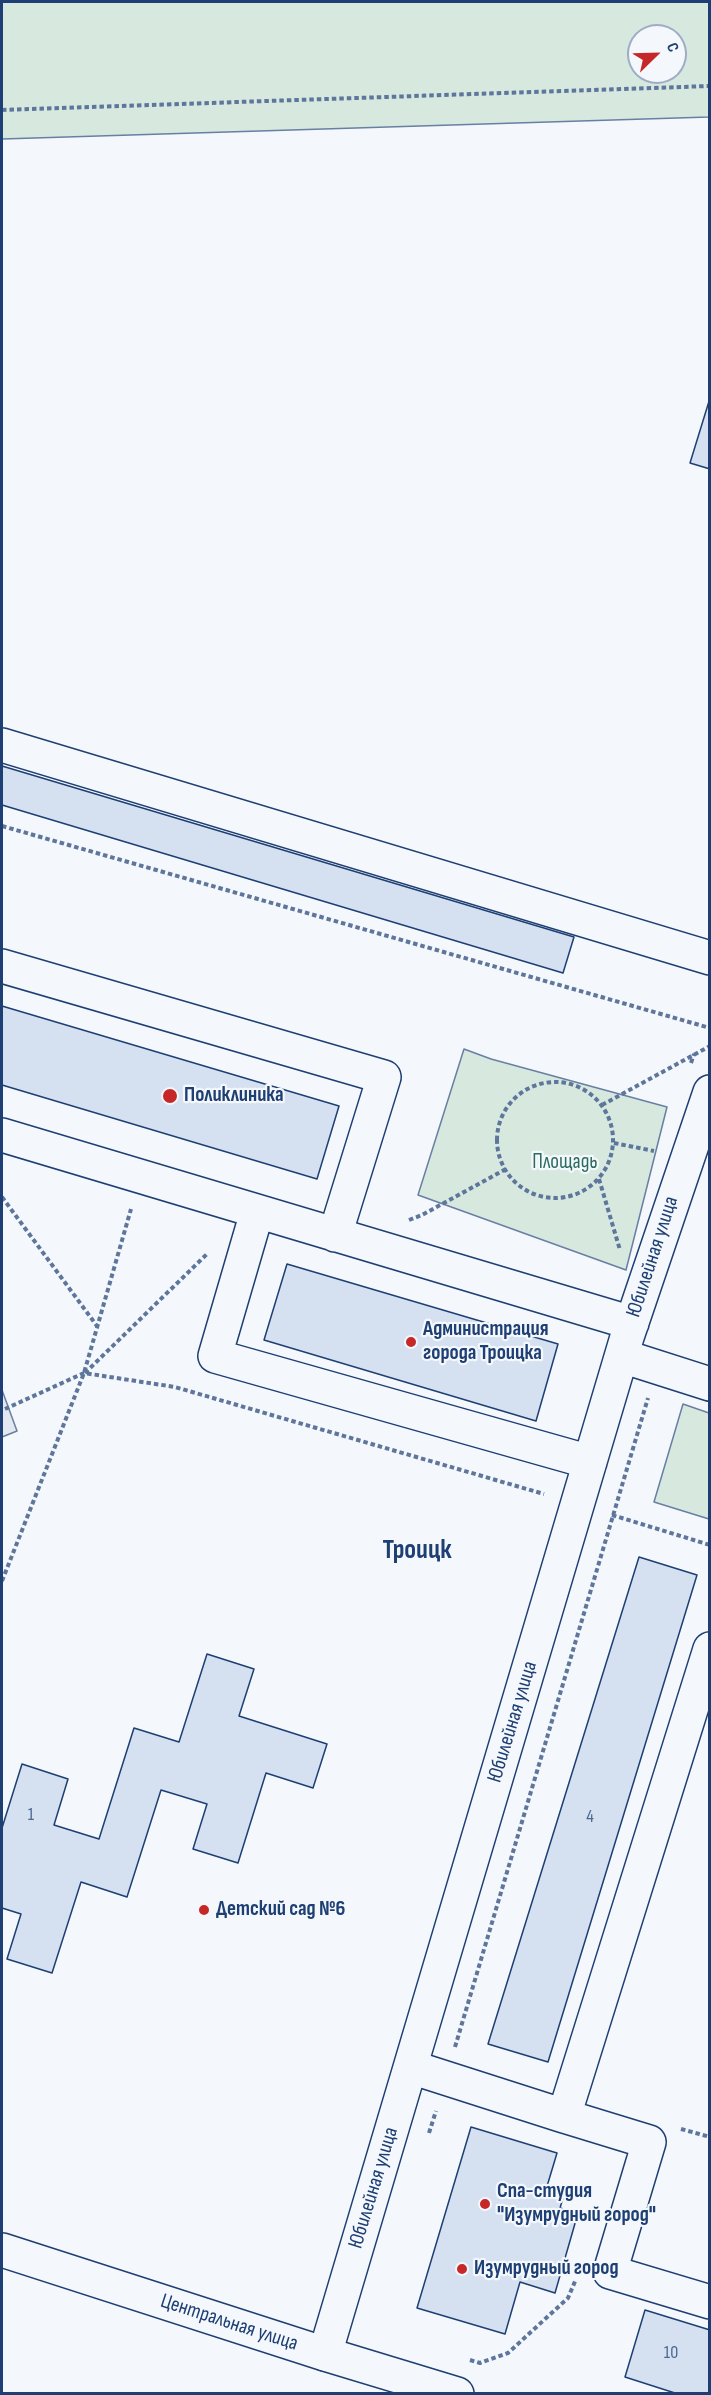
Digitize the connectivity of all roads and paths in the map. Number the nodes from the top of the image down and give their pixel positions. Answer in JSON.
{"nodes":[{"id":1,"x":710,"y":86,"type":"edge"},
{"id":2,"x":2,"y":110,"type":"edge"},
{"id":3,"x":2,"y":745,"type":"edge"},
{"id":4,"x":2,"y":826,"type":"edge"},
{"id":5,"x":710,"y":958,"type":"edge"},
{"id":6,"x":2,"y":966,"type":"edge"},
{"id":7,"x":710,"y":1028,"type":"edge"},
{"id":8,"x":710,"y":1046,"type":"edge"},
{"id":9,"x":710,"y":1092,"type":"edge"},
{"id":10,"x":602,"y":1105,"type":"junction"},
{"id":11,"x":2,"y":1135,"type":"edge"},
{"id":12,"x":614,"y":1143,"type":"junction"},
{"id":13,"x":686,"y":1157,"type":"junction"},
{"id":14,"x":506,"y":1169,"type":"junction"},
{"id":15,"x":2,"y":1197,"type":"edge"},
{"id":16,"x":133,"y":1199,"type":"dead end"},
{"id":17,"x":257,"y":1212,"type":"junction"},
{"id":18,"x":402,"y":1222,"type":"dead end"},
{"id":19,"x":335,"y":1235,"type":"junction"},
{"id":20,"x":216,"y":1246,"type":"dead end"},
{"id":21,"x":632,"y":1323,"type":"junction"},
{"id":22,"x":98,"y":1327,"type":"junction"},
{"id":23,"x":622,"y":1356,"type":"junction"},
{"id":24,"x":657,"y":1367,"type":"junction"},
{"id":25,"x":84,"y":1373,"type":"junction"},
{"id":26,"x":710,"y":1384,"type":"edge"},
{"id":27,"x":5,"y":1409,"type":"dead end"},
{"id":28,"x":590,"y":1462,"type":"junction"},
{"id":29,"x":577,"y":1504,"type":"junction"},
{"id":30,"x":613,"y":1515,"type":"junction"},
{"id":31,"x":710,"y":1545,"type":"edge"},
{"id":32,"x":2,"y":1581,"type":"edge"},
{"id":33,"x":710,"y":1649,"type":"edge"},
{"id":34,"x":411,"y":2067,"type":"junction"},
{"id":35,"x":446,"y":2079,"type":"junction"},
{"id":36,"x":564,"y":2116,"type":"junction"},
{"id":37,"x":429,"y":2134,"type":"dead end"},
{"id":38,"x":710,"y":2136,"type":"edge"},
{"id":39,"x":649,"y":2142,"type":"junction"},
{"id":40,"x":2,"y":2250,"type":"edge"},
{"id":41,"x":578,"y":2276,"type":"dead end"},
{"id":42,"x":710,"y":2302,"type":"edge"},
{"id":43,"x":325,"y":2354,"type":"junction"},
{"id":44,"x":469,"y":2360,"type":"dead end"},
{"id":45,"x":457,"y":2394,"type":"edge"}],
"edges":[{"from":1,"to":2,"type":"path"},
{"from":3,"to":5,"type":"street"},
{"from":4,"to":7,"type":"path"},
{"from":6,"to":19,"type":"street"},
{"from":8,"to":10,"type":"path"},
{"from":9,"to":13,"type":"street","name":"Юбилейная улица"},
{"from":10,"to":12,"type":"path"},
{"from":10,"to":14,"type":"path"},
{"from":11,"to":17,"type":"street"},
{"from":12,"to":13,"type":"path"},
{"from":12,"to":14,"type":"path"},
{"from":13,"to":21,"type":"street","name":"Юбилейная улица"},
{"from":14,"to":18,"type":"path"},
{"from":15,"to":22,"type":"path"},
{"from":16,"to":22,"type":"path"},
{"from":17,"to":19,"type":"street"},
{"from":17,"to":28,"type":"street"},
{"from":19,"to":21,"type":"street"},
{"from":20,"to":25,"type":"path"},
{"from":21,"to":23,"type":"street","name":"Юбилейная улица"},
{"from":22,"to":25,"type":"path"},
{"from":23,"to":24,"type":"street"},
{"from":23,"to":28,"type":"street","name":"Юбилейная улица"},
{"from":24,"to":26,"type":"street"},
{"from":24,"to":30,"type":"path"},
{"from":25,"to":27,"type":"path"},
{"from":25,"to":29,"type":"path"},
{"from":25,"to":32,"type":"path"},
{"from":28,"to":29,"type":"street","name":"Юбилейная улица"},
{"from":29,"to":30,"type":"path"},
{"from":29,"to":34,"type":"street","name":"Юбилейная улица"},
{"from":30,"to":31,"type":"path"},
{"from":30,"to":35,"type":"path"},
{"from":33,"to":36,"type":"street"},
{"from":34,"to":35,"type":"street"},
{"from":34,"to":43,"type":"street","name":"Юбилейная улица"},
{"from":35,"to":36,"type":"street"},
{"from":35,"to":37,"type":"path"},
{"from":36,"to":39,"type":"street"},
{"from":38,"to":39,"type":"path"},
{"from":39,"to":42,"type":"street"},
{"from":40,"to":43,"type":"street","name":"Центральная улица"},
{"from":41,"to":44,"type":"path"},
{"from":43,"to":45,"type":"street","name":"Центральная улица"}]}
